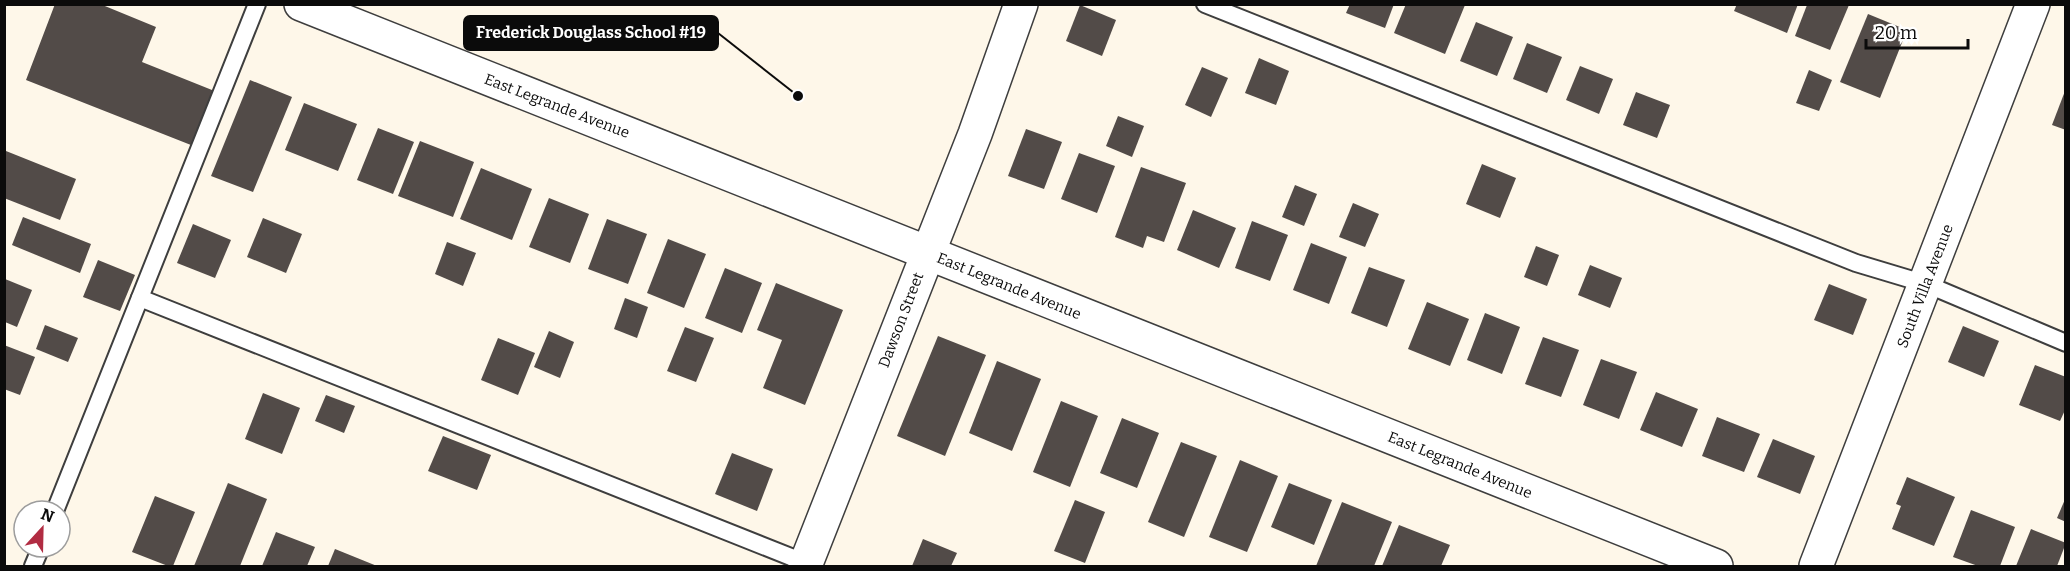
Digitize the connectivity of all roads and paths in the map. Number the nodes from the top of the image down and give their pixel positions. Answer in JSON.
{"nodes":[{"id":1,"x":257,"y":4,"type":"edge"},
{"id":2,"x":301,"y":4,"type":"edge"},
{"id":3,"x":1021,"y":4,"type":"edge"},
{"id":4,"x":1205,"y":4,"type":"edge"},
{"id":5,"x":2033,"y":4,"type":"edge"},
{"id":6,"x":927,"y":253,"type":"junction"},
{"id":7,"x":1926,"y":284,"type":"junction"},
{"id":8,"x":140,"y":298,"type":"junction"},
{"id":9,"x":2066,"y":343,"type":"edge"},
{"id":10,"x":60,"y":499,"type":"edge"},
{"id":11,"x":809,"y":565,"type":"edge"},
{"id":12,"x":1716,"y":567,"type":"edge"},
{"id":13,"x":1816,"y":567,"type":"edge"}],
"edges":[{"from":1,"to":8,"type":"lane"},
{"from":2,"to":6,"type":"street","name":"East Legrande Avenue"},
{"from":3,"to":6,"type":"street","name":"Dawson Street"},
{"from":4,"to":7,"type":"lane"},
{"from":5,"to":7,"type":"street","name":"South Villa Avenue"},
{"from":6,"to":11,"type":"street","name":"Dawson Street"},
{"from":6,"to":12,"type":"street","name":"East Legrande Avenue"},
{"from":7,"to":9,"type":"lane"},
{"from":7,"to":13,"type":"street","name":"South Villa Avenue"},
{"from":8,"to":10,"type":"lane"},
{"from":8,"to":11,"type":"lane"}]}
